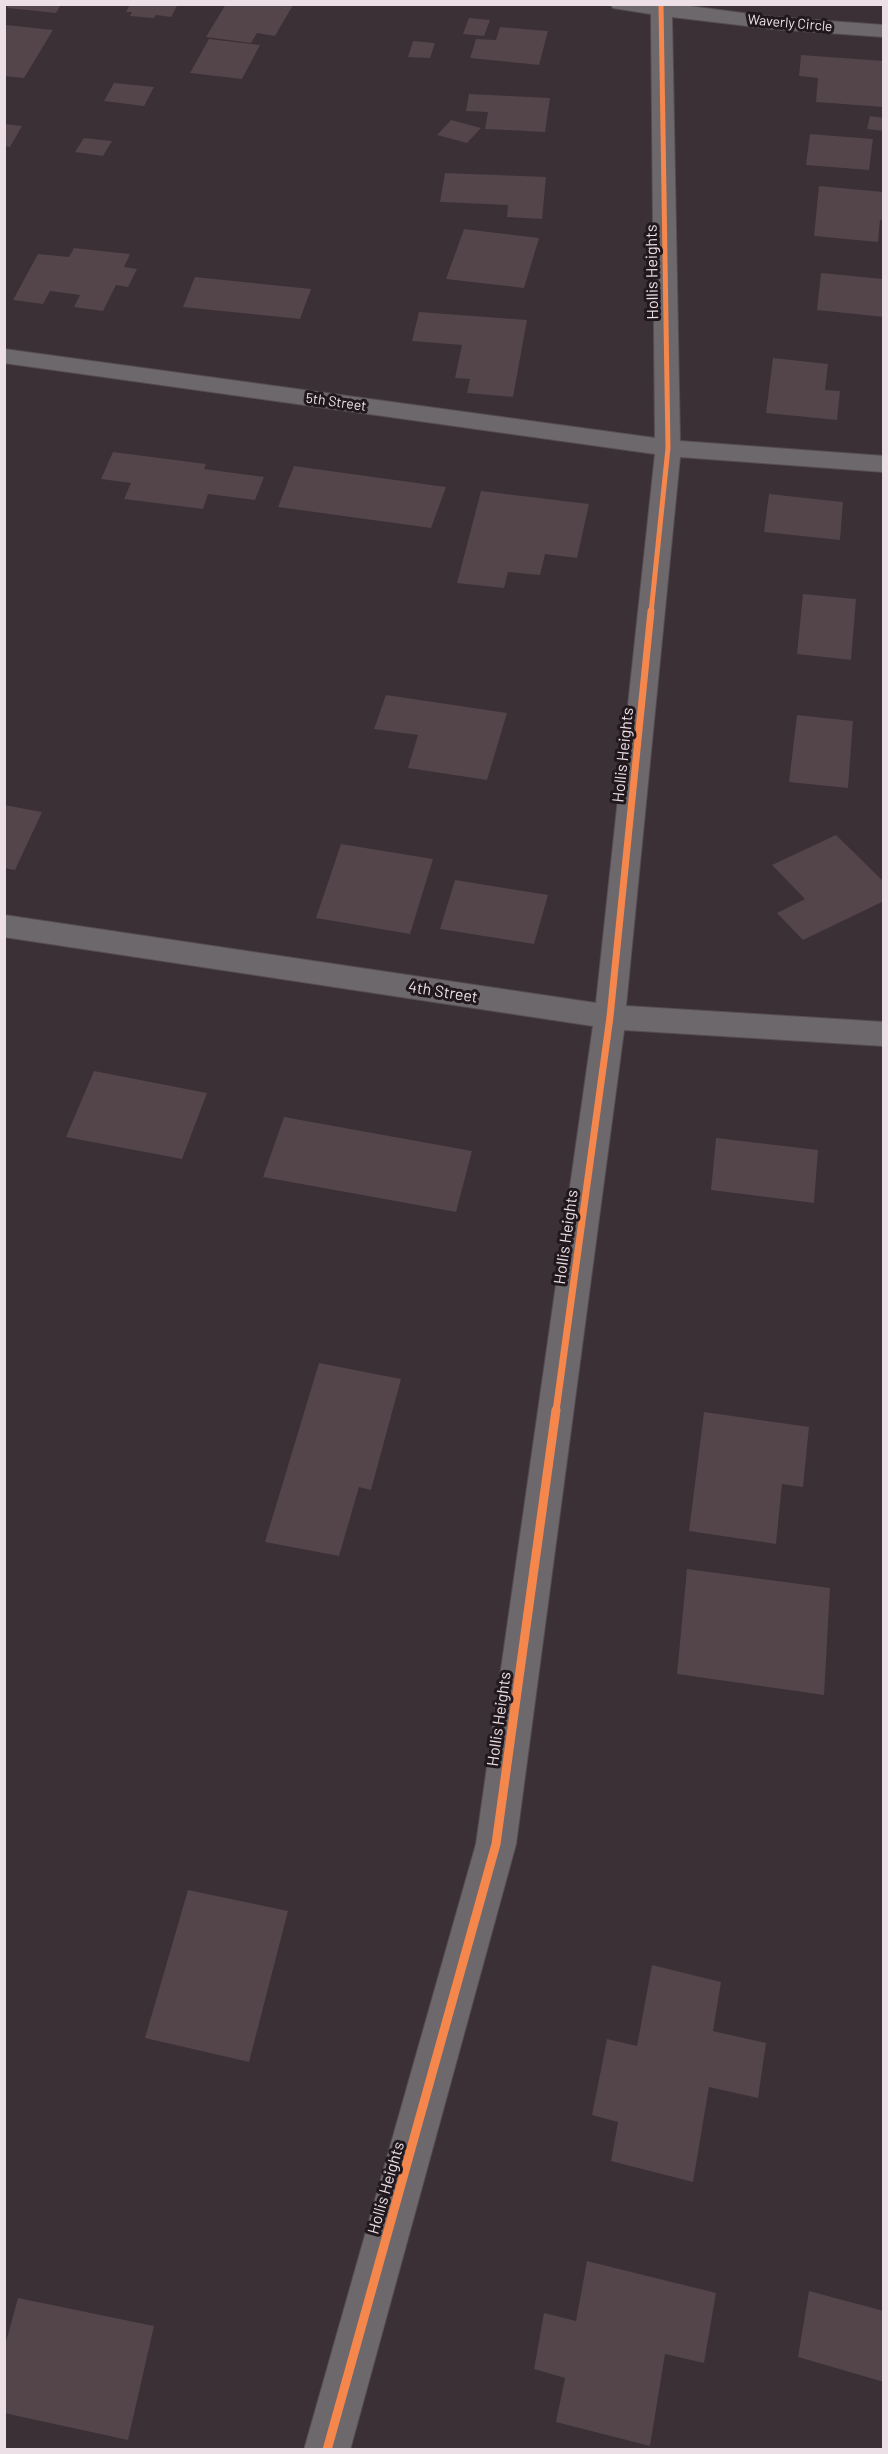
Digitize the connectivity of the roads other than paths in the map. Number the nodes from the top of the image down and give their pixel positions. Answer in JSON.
{"nodes":[{"id":1,"x":620,"y":4,"type":"edge"},
{"id":2,"x":661,"y":7,"type":"edge"},
{"id":3,"x":884,"y":31,"type":"edge"},
{"id":4,"x":4,"y":356,"type":"edge"},
{"id":5,"x":668,"y":447,"type":"junction"},
{"id":6,"x":884,"y":464,"type":"edge"},
{"id":7,"x":4,"y":926,"type":"edge"},
{"id":8,"x":610,"y":1017,"type":"junction"},
{"id":9,"x":884,"y":1034,"type":"edge"},
{"id":10,"x":327,"y":2450,"type":"edge"}],
"edges":[{"from":1,"to":2,"type":"street","name":"Waverly Circle"},
{"from":2,"to":3,"type":"street","name":"Waverly Circle"},
{"from":2,"to":5,"type":"street","name":"Hollis Heights"},
{"from":4,"to":5,"type":"street","name":"5th Street"},
{"from":5,"to":6,"type":"street"},
{"from":5,"to":8,"type":"street","name":"Hollis Heights"},
{"from":7,"to":8,"type":"street","name":"4th Street"},
{"from":8,"to":9,"type":"street","name":"4th Street"},
{"from":8,"to":10,"type":"street","name":"Hollis Heights"}]}
